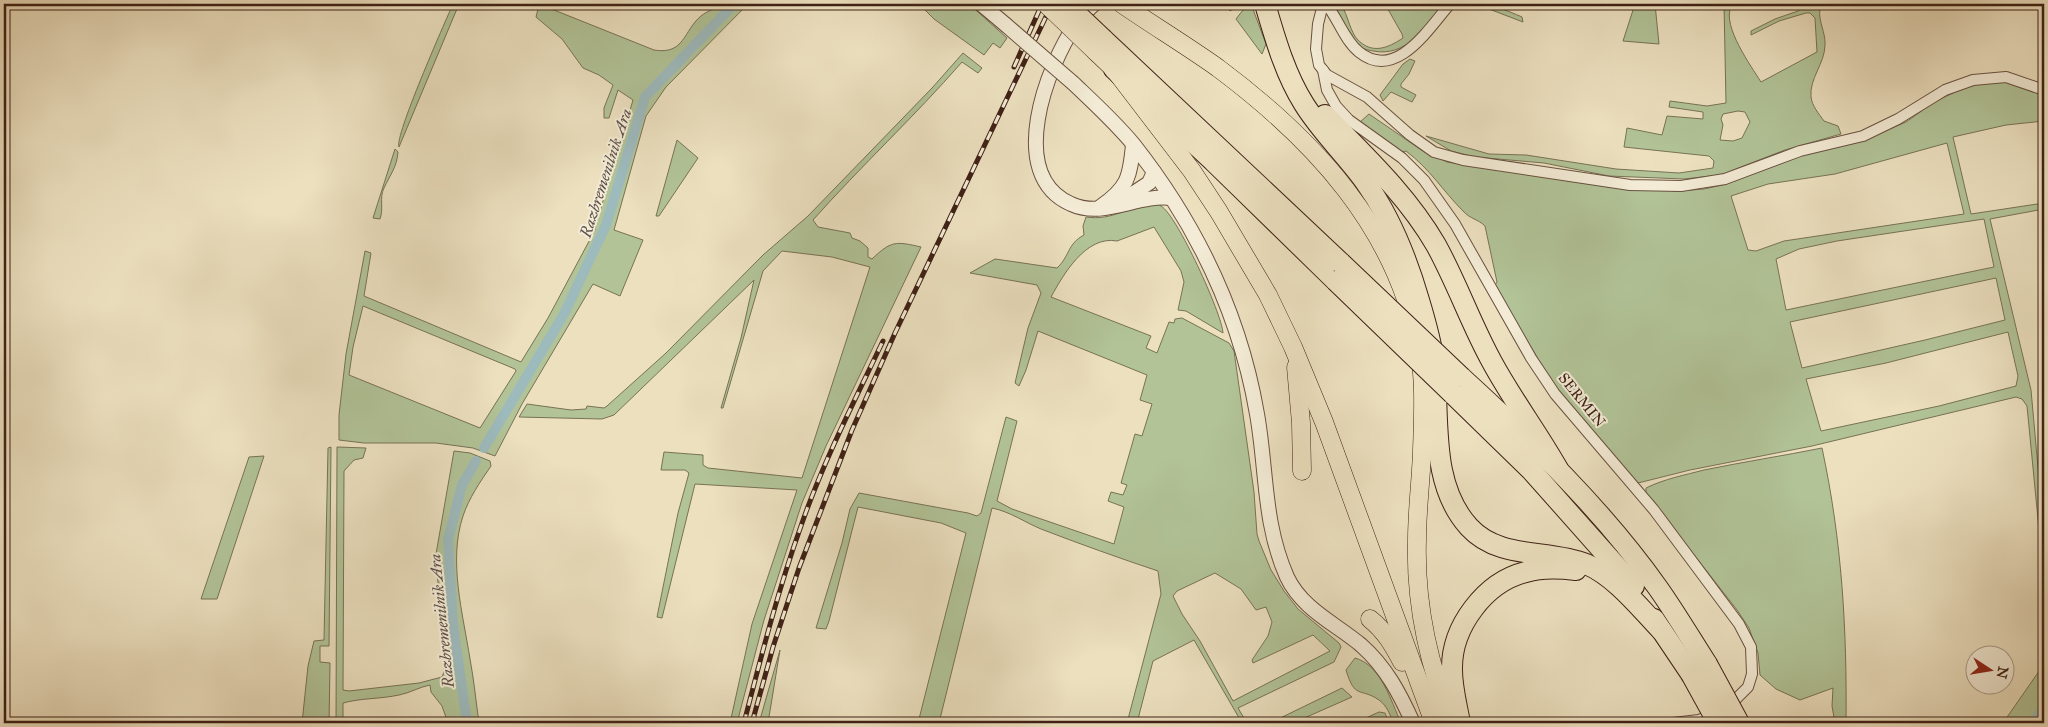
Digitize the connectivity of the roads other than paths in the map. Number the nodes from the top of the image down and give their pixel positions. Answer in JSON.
{"nodes":[{"id":1,"x":981,"y":4,"type":"edge"},
{"id":2,"x":1046,"y":4,"type":"edge"},
{"id":3,"x":1066,"y":4,"type":"edge"},
{"id":4,"x":1094,"y":4,"type":"edge"},
{"id":5,"x":1265,"y":4,"type":"edge"},
{"id":6,"x":1324,"y":4,"type":"edge"},
{"id":7,"x":1450,"y":4,"type":"edge"},
{"id":8,"x":1128,"y":8,"type":"edge"},
{"id":9,"x":1099,"y":45,"type":"junction"},
{"id":10,"x":1114,"y":69,"type":"junction"},
{"id":11,"x":1323,"y":70,"type":"junction"},
{"id":12,"x":1290,"y":77,"type":"junction"},
{"id":13,"x":2044,"y":90,"type":"edge"},
{"id":14,"x":1133,"y":144,"type":"junction"},
{"id":15,"x":1154,"y":172,"type":"junction"},
{"id":16,"x":1127,"y":181,"type":"junction"},
{"id":17,"x":1172,"y":198,"type":"junction"},
{"id":18,"x":1106,"y":208,"type":"junction"},
{"id":19,"x":1338,"y":272,"type":"junction"},
{"id":20,"x":1293,"y":347,"type":"junction"},
{"id":21,"x":1457,"y":386,"type":"junction"},
{"id":22,"x":1558,"y":469,"type":"junction"},
{"id":23,"x":1302,"y":471,"type":"dead end"},
{"id":24,"x":1640,"y":608,"type":"junction"},
{"id":25,"x":1370,"y":619,"type":"dead end"},
{"id":26,"x":1661,"y":630,"type":"junction"},
{"id":27,"x":1699,"y":669,"type":"junction"},
{"id":28,"x":1413,"y":723,"type":"edge"},
{"id":29,"x":1433,"y":723,"type":"edge"},
{"id":30,"x":1452,"y":723,"type":"edge"},
{"id":31,"x":1460,"y":723,"type":"edge"},
{"id":32,"x":1645,"y":723,"type":"edge"},
{"id":33,"x":1672,"y":723,"type":"edge"},
{"id":34,"x":1718,"y":723,"type":"edge"},
{"id":35,"x":1739,"y":723,"type":"edge"}],
"edges":[{"from":1,"to":14,"type":"street","bridge":true},
{"from":2,"to":9,"type":"highway","bridge":true},
{"from":3,"to":9,"type":"highway","bridge":true},
{"from":4,"to":18,"type":"street"},
{"from":5,"to":12,"type":"highway"},
{"from":6,"to":7,"type":"street"},
{"from":6,"to":11,"type":"street","name":"SERMIN"},
{"from":8,"to":30,"type":"highway"},
{"from":9,"to":10,"type":"highway"},
{"from":9,"to":19,"type":"highway"},
{"from":10,"to":19,"type":"highway"},
{"from":10,"to":20,"type":"highway"},
{"from":11,"to":13,"type":"street"},
{"from":11,"to":33,"type":"street","name":"SERMIN"},
{"from":12,"to":22,"type":"highway"},
{"from":12,"to":24,"type":"highway"},
{"from":14,"to":15,"type":"street"},
{"from":14,"to":16,"type":"street"},
{"from":15,"to":16,"type":"street"},
{"from":15,"to":17,"type":"street"},
{"from":15,"to":18,"type":"street"},
{"from":16,"to":18,"type":"street"},
{"from":17,"to":18,"type":"street"},
{"from":17,"to":28,"type":"street"},
{"from":19,"to":21,"type":"highway","bridge":true},
{"from":20,"to":23,"type":"highway"},
{"from":20,"to":29,"type":"highway"},
{"from":21,"to":22,"type":"highway"},
{"from":21,"to":26,"type":"highway"},
{"from":22,"to":27,"type":"highway"},
{"from":24,"to":26,"type":"highway"},
{"from":24,"to":31,"type":"highway"},
{"from":25,"to":29,"type":"highway"},
{"from":26,"to":27,"type":"highway"},
{"from":27,"to":34,"type":"highway","bridge":true},
{"from":27,"to":35,"type":"highway","bridge":true},
{"from":32,"to":33,"type":"street","name":"SERMIN"}]}
